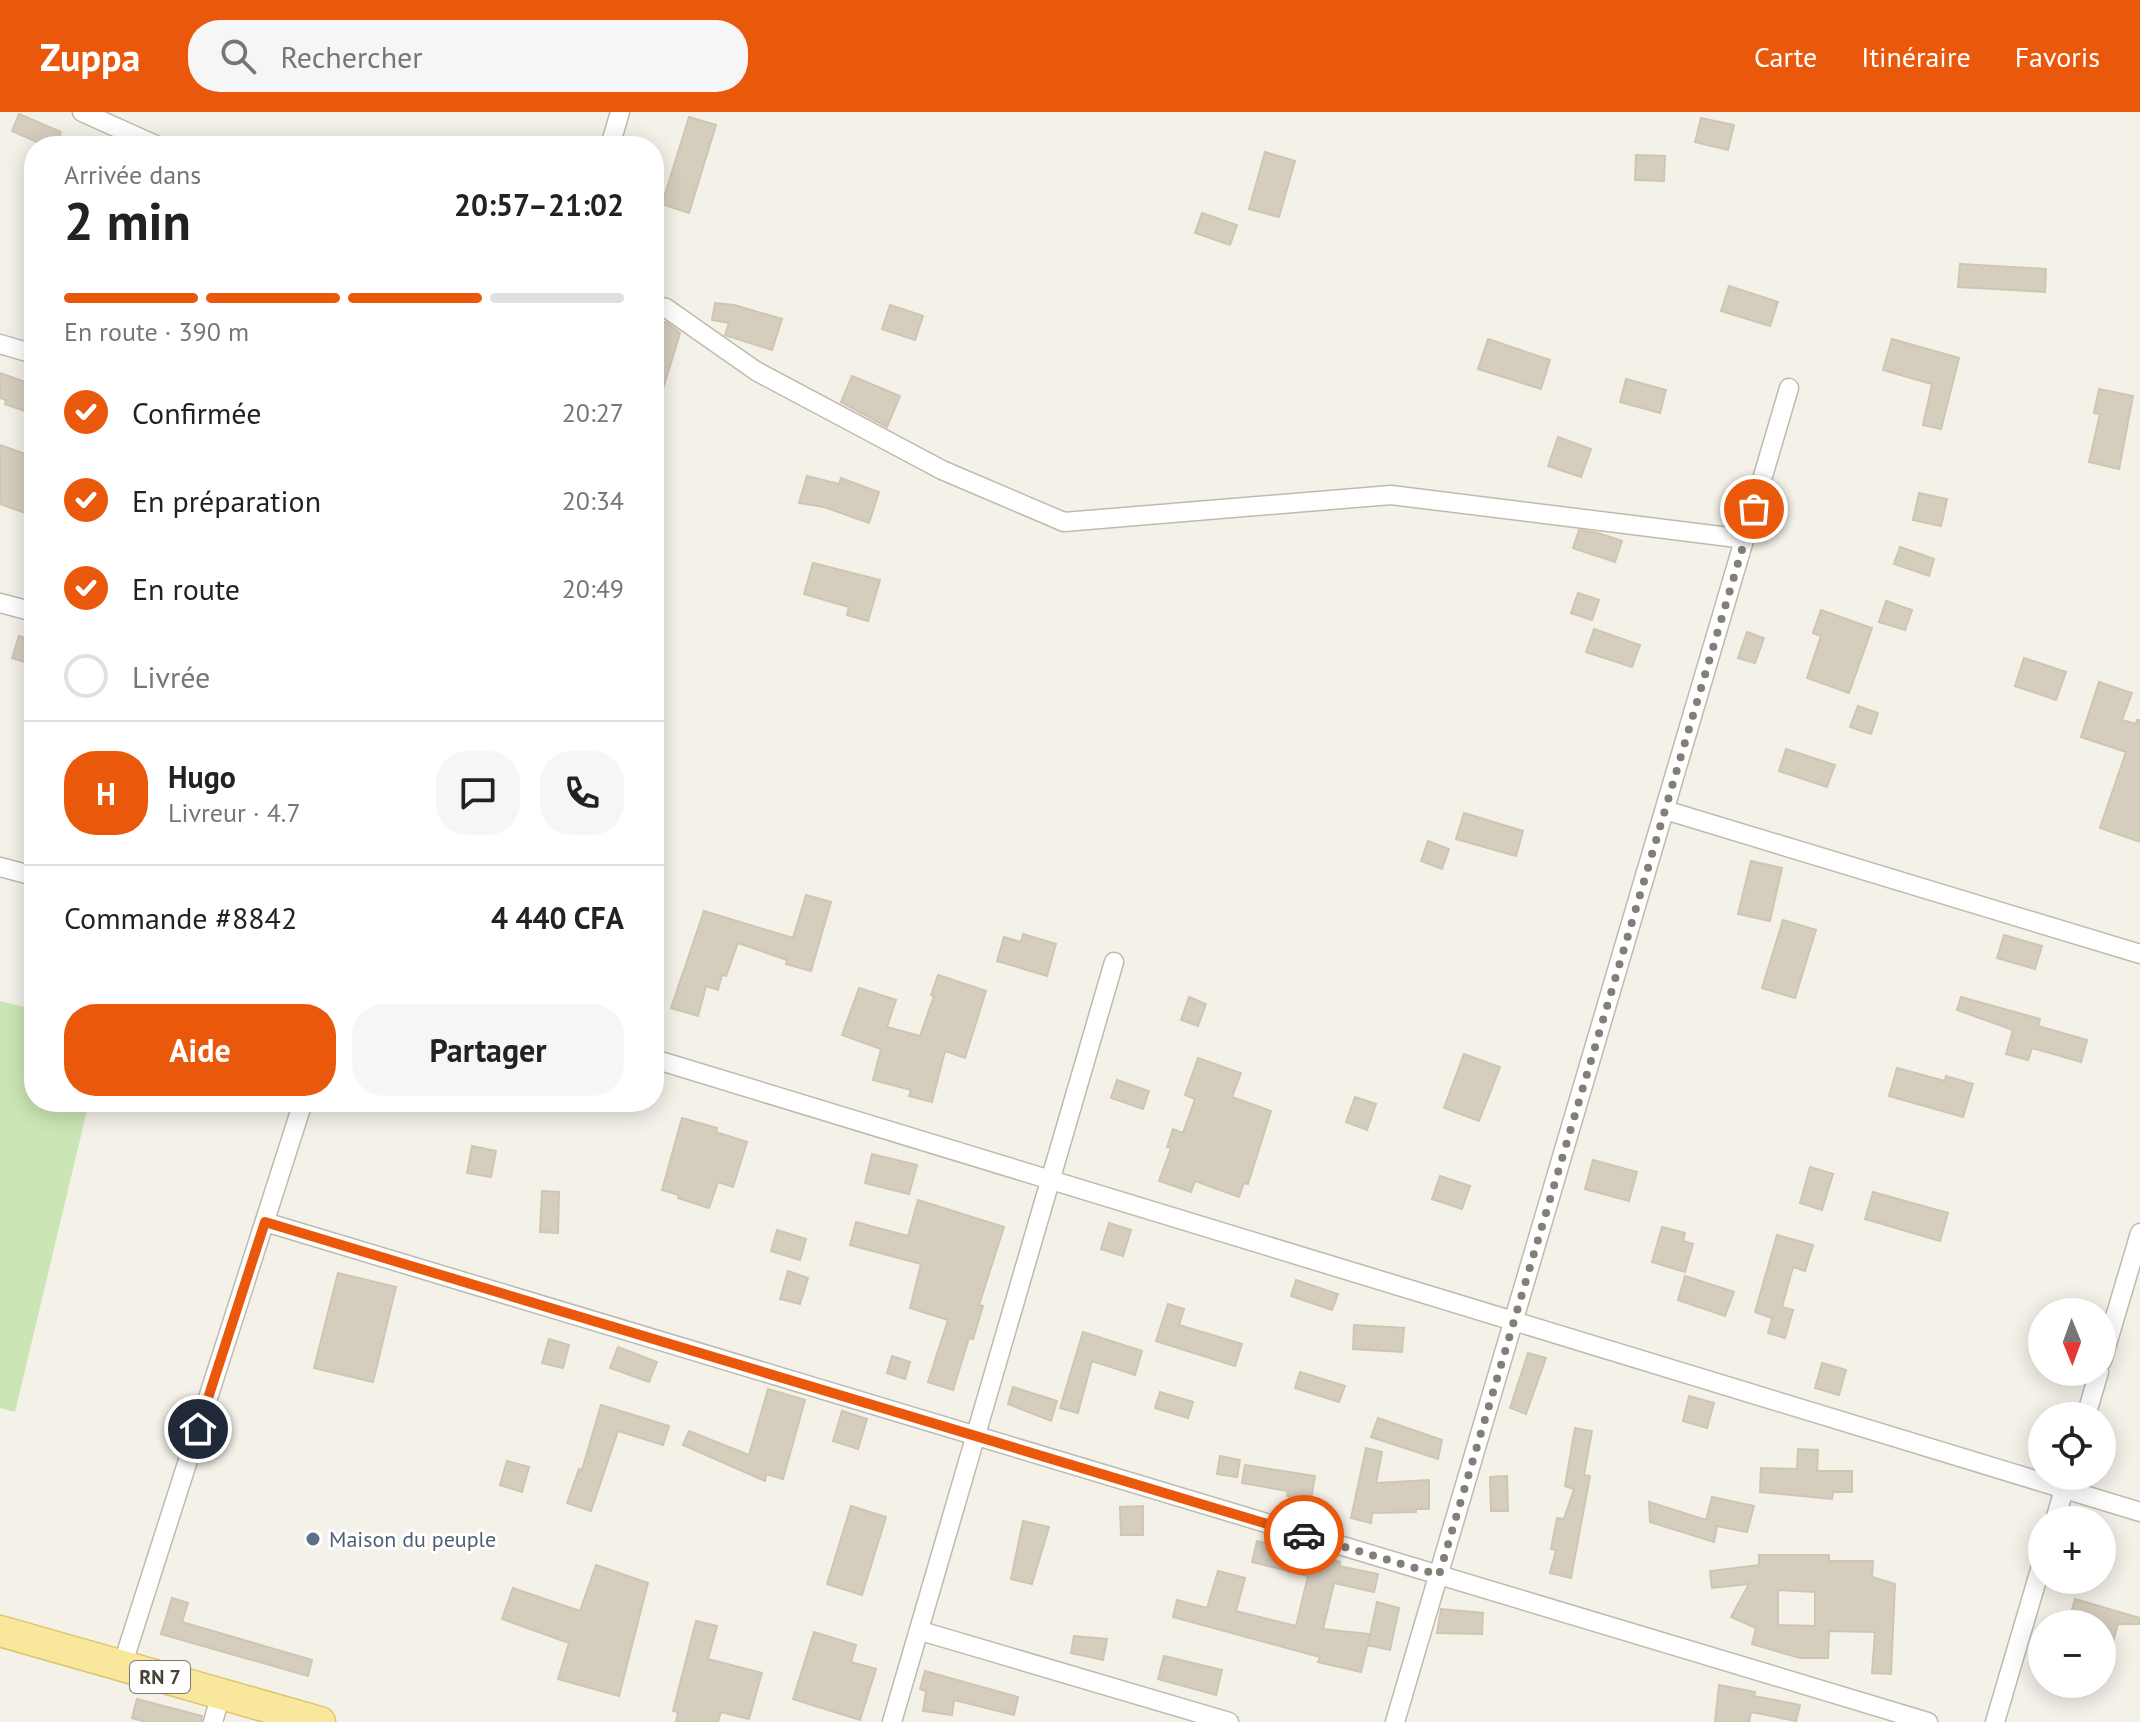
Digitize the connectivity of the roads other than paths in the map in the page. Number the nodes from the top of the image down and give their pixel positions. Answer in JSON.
{"nodes":[{"id":1,"x":82,"y":112,"type":"edge"},
{"id":2,"x":620,"y":112,"type":"edge"},
{"id":3,"x":136,"y":136,"type":"edge"},
{"id":4,"x":613,"y":136,"type":"edge"},
{"id":5,"x":664,"y":308,"type":"edge"},
{"id":6,"x":0,"y":344,"type":"edge"},
{"id":7,"x":24,"y":351,"type":"edge"},
{"id":8,"x":1789,"y":388,"type":"dead end"},
{"id":9,"x":1745,"y":539,"type":"junction"},
{"id":10,"x":0,"y":603,"type":"edge"},
{"id":11,"x":24,"y":609,"type":"edge"},
{"id":12,"x":1665,"y":810,"type":"junction"},
{"id":13,"x":0,"y":867,"type":"edge"},
{"id":14,"x":24,"y":873,"type":"edge"},
{"id":15,"x":2140,"y":954,"type":"edge"},
{"id":16,"x":1114,"y":962,"type":"dead end"},
{"id":17,"x":664,"y":1062,"type":"edge"},
{"id":18,"x":300,"y":1112,"type":"edge"},
{"id":19,"x":1051,"y":1180,"type":"junction"},
{"id":20,"x":265,"y":1222,"type":"junction"},
{"id":21,"x":2140,"y":1233,"type":"edge"},
{"id":22,"x":2116,"y":1314,"type":"edge"},
{"id":23,"x":1514,"y":1322,"type":"junction"},
{"id":24,"x":977,"y":1437,"type":"junction"},
{"id":25,"x":2028,"y":1471,"type":"edge"},
{"id":26,"x":2086,"y":1490,"type":"edge"},
{"id":27,"x":2140,"y":1512,"type":"edge"},
{"id":28,"x":1439,"y":1575,"type":"junction"},
{"id":29,"x":2033,"y":1594,"type":"edge"},
{"id":30,"x":0,"y":1631,"type":"edge"},
{"id":31,"x":921,"y":1631,"type":"junction"},
{"id":32,"x":122,"y":1666,"type":"junction"},
{"id":33,"x":217,"y":1708,"type":"edge"},
{"id":34,"x":320,"y":1722,"type":"edge"},
{"id":35,"x":892,"y":1722,"type":"edge"},
{"id":36,"x":1229,"y":1722,"type":"edge"},
{"id":37,"x":1395,"y":1722,"type":"edge"},
{"id":38,"x":1928,"y":1722,"type":"edge"},
{"id":39,"x":1995,"y":1722,"type":"edge"}],
"edges":[{"from":1,"to":3,"type":"street"},
{"from":2,"to":4,"type":"street"},
{"from":5,"to":9,"type":"street"},
{"from":6,"to":7,"type":"street"},
{"from":8,"to":9,"type":"street"},
{"from":9,"to":12,"type":"street"},
{"from":10,"to":11,"type":"street"},
{"from":12,"to":15,"type":"street"},
{"from":12,"to":23,"type":"street"},
{"from":13,"to":14,"type":"street"},
{"from":16,"to":19,"type":"street"},
{"from":17,"to":19,"type":"street"},
{"from":18,"to":20,"type":"street"},
{"from":19,"to":23,"type":"street"},
{"from":19,"to":24,"type":"street"},
{"from":20,"to":24,"type":"street"},
{"from":20,"to":32,"type":"street"},
{"from":21,"to":22,"type":"street"},
{"from":23,"to":25,"type":"street"},
{"from":23,"to":28,"type":"street"},
{"from":24,"to":28,"type":"street"},
{"from":24,"to":31,"type":"street"},
{"from":26,"to":27,"type":"street"},
{"from":28,"to":37,"type":"street"},
{"from":28,"to":38,"type":"street"},
{"from":29,"to":39,"type":"street"},
{"from":30,"to":32,"type":"main road","number":"RN 7"},
{"from":31,"to":35,"type":"street"},
{"from":31,"to":36,"type":"street"},
{"from":32,"to":33,"type":"main road","number":"RN 7"},
{"from":33,"to":34,"type":"main road","number":"RN 7"}]}
